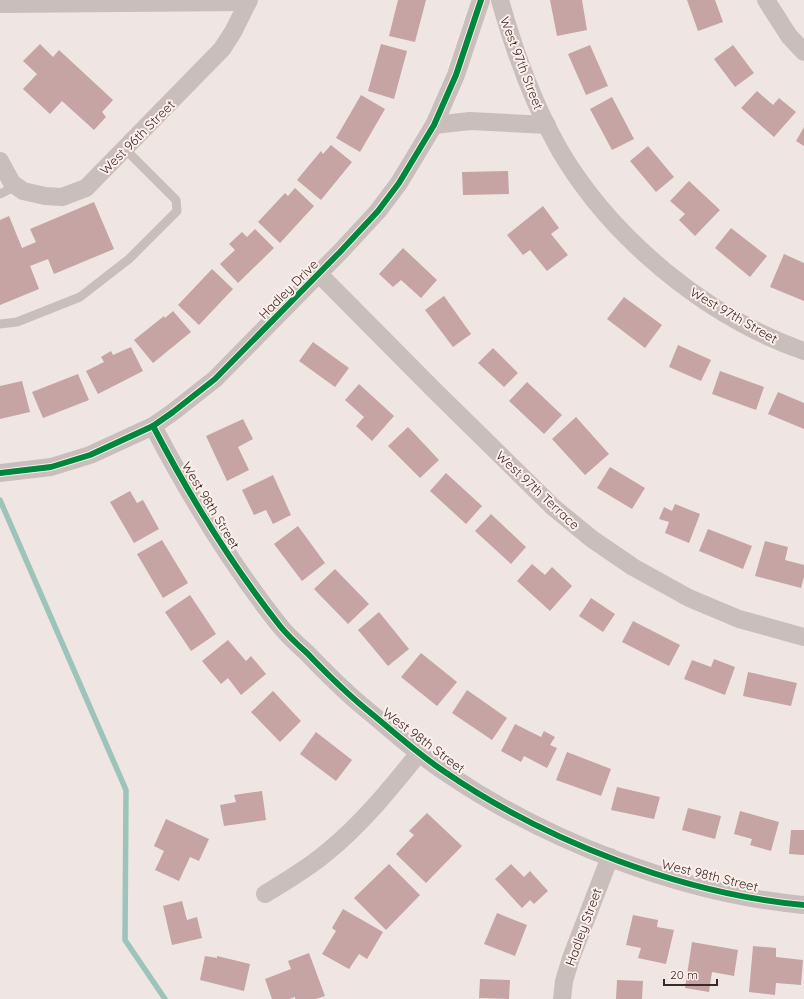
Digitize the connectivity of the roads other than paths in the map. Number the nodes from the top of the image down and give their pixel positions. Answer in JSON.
{"nodes":[{"id":1,"x":480,"y":0,"type":"edge"},
{"id":2,"x":500,"y":0,"type":"edge"},
{"id":3,"x":766,"y":0,"type":"edge"},
{"id":4,"x":248,"y":1,"type":"edge"},
{"id":5,"x":59,"y":2,"type":"edge"},
{"id":6,"x":0,"y":4,"type":"edge"},
{"id":7,"x":804,"y":52,"type":"edge"},
{"id":8,"x":434,"y":125,"type":"junction"},
{"id":9,"x":547,"y":125,"type":"junction"},
{"id":10,"x":125,"y":149,"type":"junction"},
{"id":11,"x":0,"y":161,"type":"edge"},
{"id":12,"x":16,"y":186,"type":"junction"},
{"id":13,"x":0,"y":194,"type":"edge"},
{"id":14,"x":319,"y":274,"type":"junction"},
{"id":15,"x":0,"y":324,"type":"edge"},
{"id":16,"x":804,"y":351,"type":"edge"},
{"id":17,"x":153,"y":426,"type":"junction"},
{"id":18,"x":0,"y":473,"type":"edge"},
{"id":19,"x":804,"y":637,"type":"edge"},
{"id":20,"x":419,"y":753,"type":"junction"},
{"id":21,"x":610,"y":857,"type":"junction"},
{"id":22,"x":265,"y":894,"type":"dead end"},
{"id":23,"x":804,"y":904,"type":"edge"},
{"id":24,"x":562,"y":999,"type":"edge"}],
"edges":[{"from":1,"to":8,"type":"street","name":"Hadley Drive"},
{"from":2,"to":9,"type":"street","name":"West 97th Street"},
{"from":3,"to":7,"type":"street"},
{"from":4,"to":5,"type":"street","name":"West 96th Street"},
{"from":4,"to":10,"type":"street","name":"West 96th Street"},
{"from":5,"to":6,"type":"street","name":"West 96th Street"},
{"from":8,"to":9,"type":"street","name":"West 97th Street"},
{"from":8,"to":14,"type":"street","name":"Hadley Drive"},
{"from":9,"to":16,"type":"street","name":"West 97th Street"},
{"from":10,"to":12,"type":"street","name":"West 96th Street"},
{"from":10,"to":15,"type":"lane"},
{"from":11,"to":12,"type":"street"},
{"from":12,"to":13,"type":"lane"},
{"from":14,"to":17,"type":"street","name":"Hadley Drive"},
{"from":14,"to":19,"type":"street","name":"West 97th Terrace"},
{"from":17,"to":18,"type":"street","name":"Hadley Drive"},
{"from":17,"to":20,"type":"street","name":"West 98th Street"},
{"from":20,"to":21,"type":"street","name":"West 98th Street"},
{"from":20,"to":22,"type":"street"},
{"from":21,"to":23,"type":"street","name":"West 98th Street"},
{"from":21,"to":24,"type":"street","name":"Hadley Street"}]}
